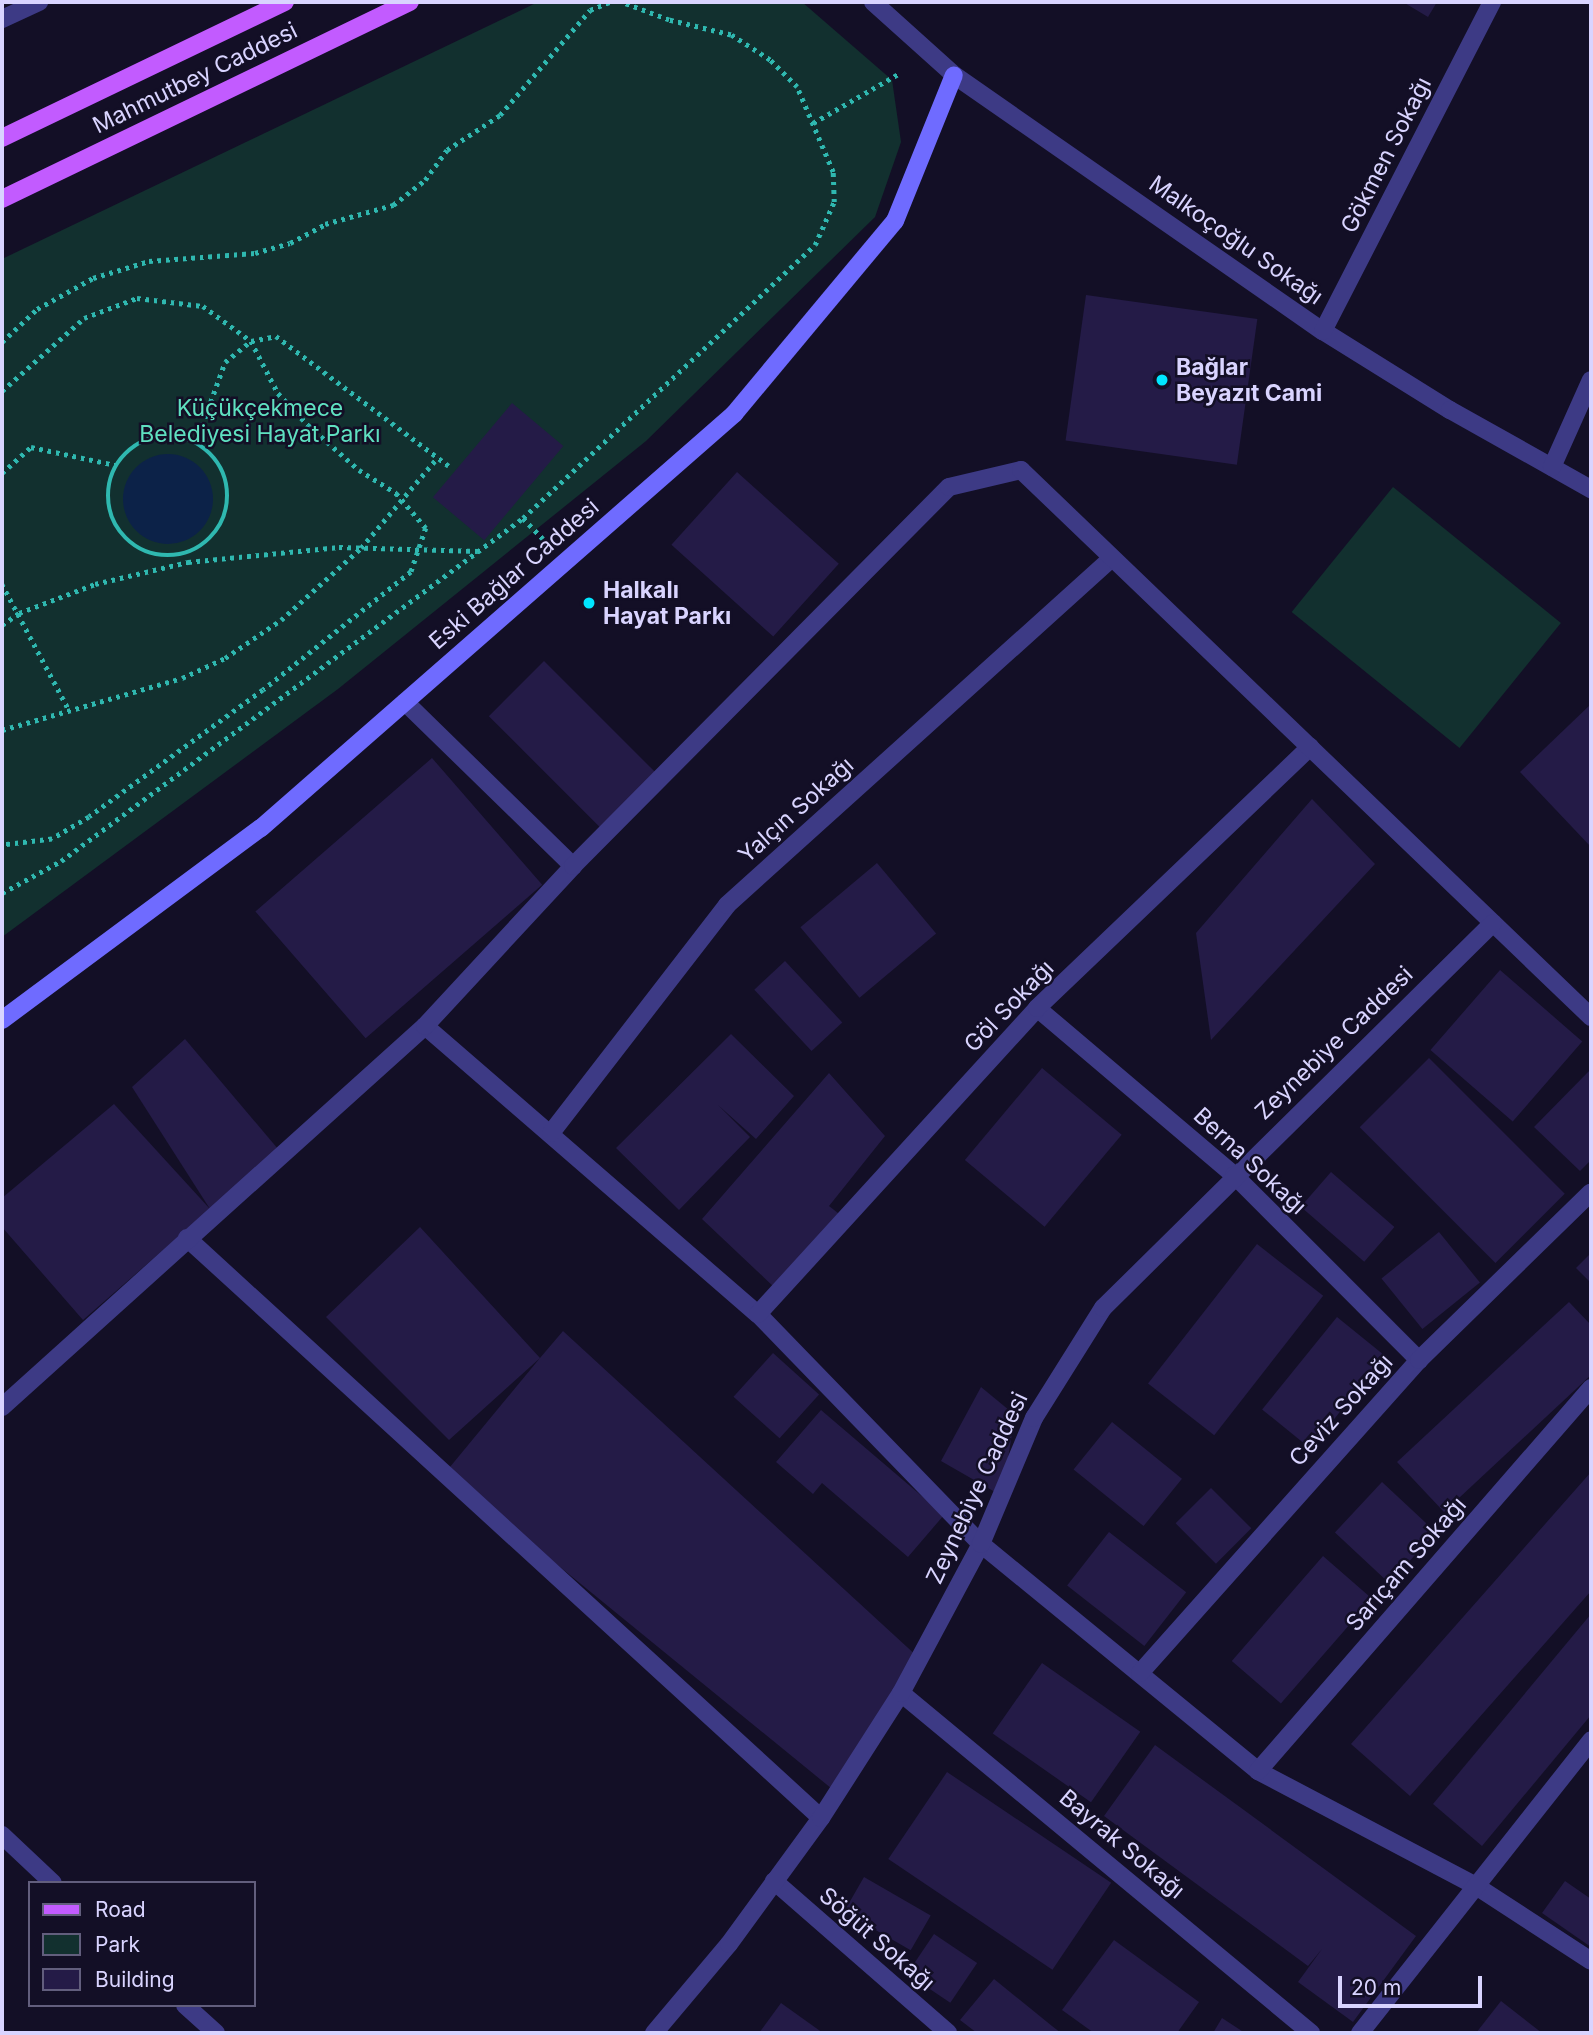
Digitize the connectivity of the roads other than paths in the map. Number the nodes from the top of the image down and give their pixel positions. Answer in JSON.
{"nodes":[{"id":1,"x":39,"y":2,"type":"edge"},
{"id":2,"x":285,"y":2,"type":"edge"},
{"id":3,"x":410,"y":2,"type":"edge"},
{"id":4,"x":873,"y":2,"type":"edge"},
{"id":5,"x":1492,"y":2,"type":"edge"},
{"id":6,"x":2,"y":19,"type":"edge"},
{"id":7,"x":954,"y":75,"type":"junction"},
{"id":8,"x":2,"y":138,"type":"edge"},
{"id":9,"x":2,"y":199,"type":"edge"},
{"id":10,"x":1323,"y":331,"type":"junction"},
{"id":11,"x":1591,"y":380,"type":"edge"},
{"id":12,"x":1552,"y":467,"type":"junction"},
{"id":13,"x":1591,"y":489,"type":"edge"},
{"id":14,"x":1112,"y":558,"type":"junction"},
{"id":15,"x":405,"y":702,"type":"junction"},
{"id":16,"x":1310,"y":747,"type":"junction"},
{"id":17,"x":573,"y":866,"type":"junction"},
{"id":18,"x":1493,"y":923,"type":"junction"},
{"id":19,"x":1037,"y":1008,"type":"junction"},
{"id":20,"x":1591,"y":1017,"type":"edge"},
{"id":21,"x":2,"y":1020,"type":"edge"},
{"id":22,"x":425,"y":1026,"type":"junction"},
{"id":23,"x":551,"y":1133,"type":"junction"},
{"id":24,"x":1234,"y":1175,"type":"junction"},
{"id":25,"x":1591,"y":1192,"type":"edge"},
{"id":26,"x":187,"y":1238,"type":"junction"},
{"id":27,"x":758,"y":1314,"type":"junction"},
{"id":28,"x":1419,"y":1360,"type":"junction"},
{"id":29,"x":1591,"y":1388,"type":"edge"},
{"id":30,"x":2,"y":1407,"type":"edge"},
{"id":31,"x":981,"y":1544,"type":"junction"},
{"id":32,"x":1140,"y":1673,"type":"junction"},
{"id":33,"x":901,"y":1693,"type":"junction"},
{"id":34,"x":1591,"y":1740,"type":"edge"},
{"id":35,"x":1258,"y":1771,"type":"junction"},
{"id":36,"x":821,"y":1818,"type":"junction"},
{"id":37,"x":2,"y":1835,"type":"edge"},
{"id":38,"x":51,"y":1881,"type":"edge"},
{"id":39,"x":775,"y":1881,"type":"junction"},
{"id":40,"x":1476,"y":1886,"type":"junction"},
{"id":41,"x":1591,"y":1961,"type":"edge"},
{"id":42,"x":187,"y":2007,"type":"edge"},
{"id":43,"x":216,"y":2033,"type":"edge"},
{"id":44,"x":654,"y":2033,"type":"edge"},
{"id":45,"x":948,"y":2033,"type":"edge"},
{"id":46,"x":1311,"y":2033,"type":"edge"},
{"id":47,"x":1360,"y":2033,"type":"edge"}],
"edges":[{"from":1,"to":6,"type":"street"},
{"from":2,"to":8,"type":"main road","name":"Mahmutbey Caddesi"},
{"from":3,"to":9,"type":"main road","name":"Mahmutbey Caddesi"},
{"from":4,"to":7,"type":"street","name":"Malkoçoğlu Sokağı"},
{"from":5,"to":10,"type":"street","name":"Gökmen Sokağı"},
{"from":7,"to":10,"type":"street","name":"Malkoçoğlu Sokağı"},
{"from":7,"to":15,"type":"main road","name":"Eski Bağlar Caddesi"},
{"from":10,"to":12,"type":"street","name":"Malkoçoğlu Sokağı"},
{"from":11,"to":12,"type":"street"},
{"from":12,"to":13,"type":"street","name":"Malkoçoğlu Sokağı"},
{"from":14,"to":16,"type":"street"},
{"from":14,"to":17,"type":"street"},
{"from":14,"to":23,"type":"street","name":"Yalçın Sokağı"},
{"from":15,"to":17,"type":"street"},
{"from":15,"to":21,"type":"main road","name":"Eski Bağlar Caddesi"},
{"from":16,"to":18,"type":"street"},
{"from":16,"to":19,"type":"street","name":"Göl Sokağı"},
{"from":17,"to":22,"type":"street"},
{"from":18,"to":20,"type":"street"},
{"from":18,"to":24,"type":"street","name":"Zeynebiye Caddesi"},
{"from":19,"to":24,"type":"street","name":"Berna Sokağı"},
{"from":19,"to":27,"type":"street","name":"Göl Sokağı"},
{"from":22,"to":23,"type":"street"},
{"from":22,"to":26,"type":"street"},
{"from":23,"to":27,"type":"street"},
{"from":24,"to":28,"type":"street","name":"Berna Sokağı"},
{"from":24,"to":31,"type":"street","name":"Zeynebiye Caddesi"},
{"from":25,"to":28,"type":"street","name":"Ceviz Sokağı"},
{"from":26,"to":30,"type":"street"},
{"from":26,"to":36,"type":"street"},
{"from":27,"to":31,"type":"street"},
{"from":28,"to":32,"type":"street","name":"Ceviz Sokağı"},
{"from":29,"to":35,"type":"street","name":"Sarıçam Sokağı"},
{"from":31,"to":32,"type":"street"},
{"from":31,"to":33,"type":"street","name":"Zeynebiye Caddesi"},
{"from":32,"to":35,"type":"street"},
{"from":33,"to":36,"type":"street","name":"Zeynebiye Caddesi"},
{"from":33,"to":46,"type":"street","name":"Bayrak Sokağı"},
{"from":34,"to":40,"type":"street"},
{"from":35,"to":40,"type":"street"},
{"from":36,"to":39,"type":"street","name":"Zeynebiye Caddesi"},
{"from":37,"to":38,"type":"street"},
{"from":39,"to":44,"type":"street","name":"Zeynebiye Caddesi"},
{"from":39,"to":45,"type":"street","name":"Söğüt Sokağı"},
{"from":40,"to":41,"type":"street"},
{"from":40,"to":47,"type":"street"},
{"from":42,"to":43,"type":"street"}]}
